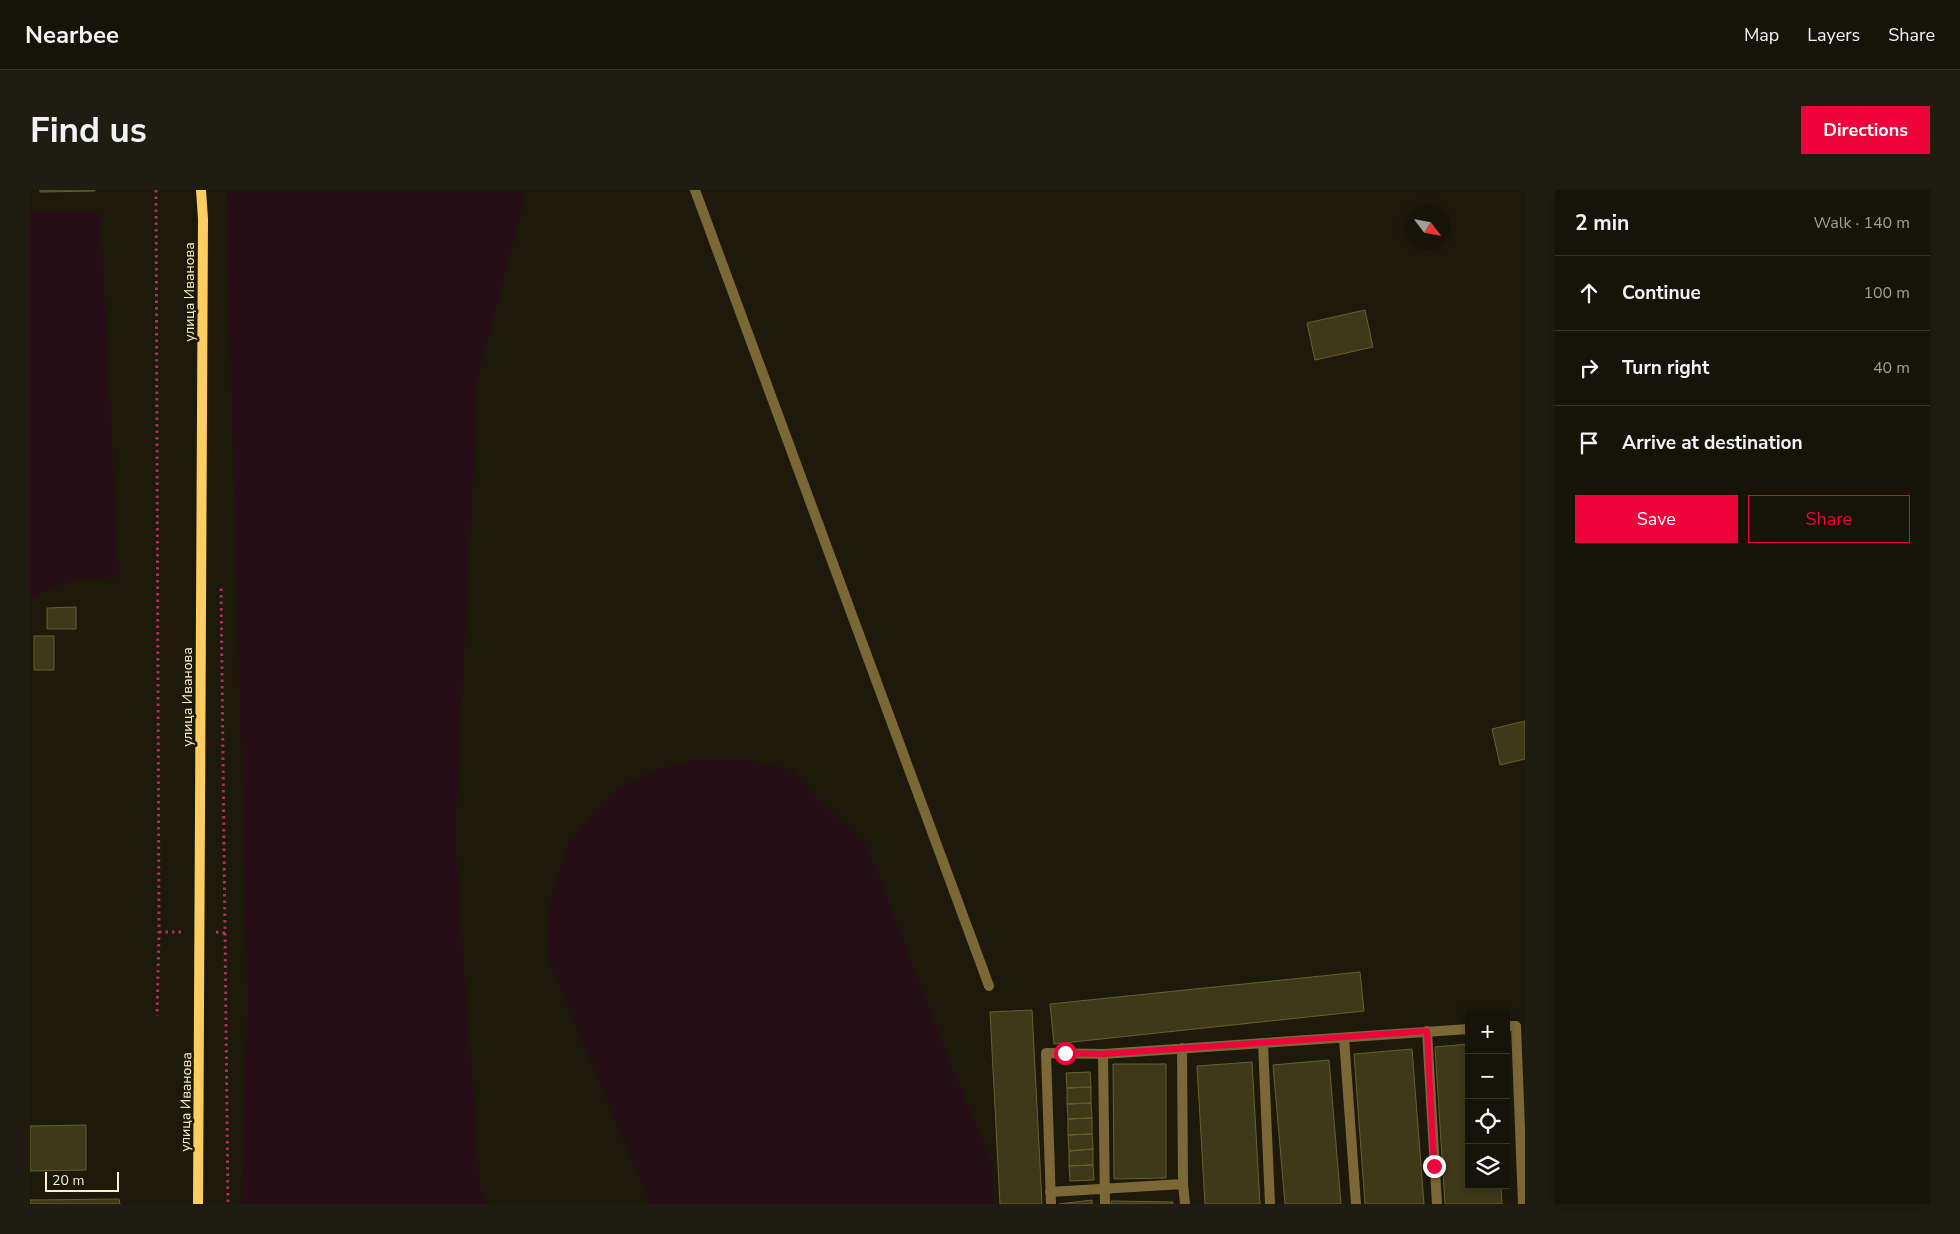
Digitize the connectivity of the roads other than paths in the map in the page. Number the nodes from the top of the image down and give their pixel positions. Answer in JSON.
{"nodes":[{"id":1,"x":201,"y":190,"type":"edge"},
{"id":2,"x":695,"y":190,"type":"edge"},
{"id":3,"x":989,"y":986,"type":"dead end"},
{"id":4,"x":1510,"y":1026,"type":"edge"},
{"id":5,"x":1465,"y":1029,"type":"edge"},
{"id":6,"x":1427,"y":1031,"type":"junction"},
{"id":7,"x":1344,"y":1038,"type":"junction"},
{"id":8,"x":1263,"y":1043,"type":"junction"},
{"id":9,"x":1182,"y":1048,"type":"junction"},
{"id":10,"x":1103,"y":1054,"type":"junction"},
{"id":11,"x":1183,"y":1184,"type":"junction"},
{"id":12,"x":1104,"y":1189,"type":"junction"},
{"id":13,"x":1050,"y":1192,"type":"junction"},
{"id":14,"x":198,"y":1204,"type":"edge"},
{"id":15,"x":1051,"y":1204,"type":"edge"},
{"id":16,"x":1105,"y":1204,"type":"edge"},
{"id":17,"x":1185,"y":1204,"type":"edge"},
{"id":18,"x":1270,"y":1204,"type":"edge"},
{"id":19,"x":1356,"y":1204,"type":"edge"},
{"id":20,"x":1436,"y":1204,"type":"edge"},
{"id":21,"x":1523,"y":1204,"type":"edge"}],
"edges":[{"from":1,"to":14,"type":"main road","name":"улица Иванова"},
{"from":2,"to":3,"type":"lane"},
{"from":4,"to":21,"type":"lane"},
{"from":5,"to":6,"type":"lane"},
{"from":6,"to":7,"type":"lane"},
{"from":6,"to":20,"type":"lane"},
{"from":7,"to":8,"type":"lane"},
{"from":7,"to":19,"type":"lane"},
{"from":8,"to":9,"type":"lane"},
{"from":8,"to":18,"type":"lane"},
{"from":9,"to":10,"type":"lane"},
{"from":9,"to":11,"type":"lane"},
{"from":10,"to":12,"type":"lane"},
{"from":10,"to":13,"type":"lane"},
{"from":11,"to":12,"type":"lane"},
{"from":11,"to":17,"type":"lane"},
{"from":12,"to":13,"type":"lane"},
{"from":12,"to":16,"type":"lane"},
{"from":13,"to":15,"type":"lane"}]}
